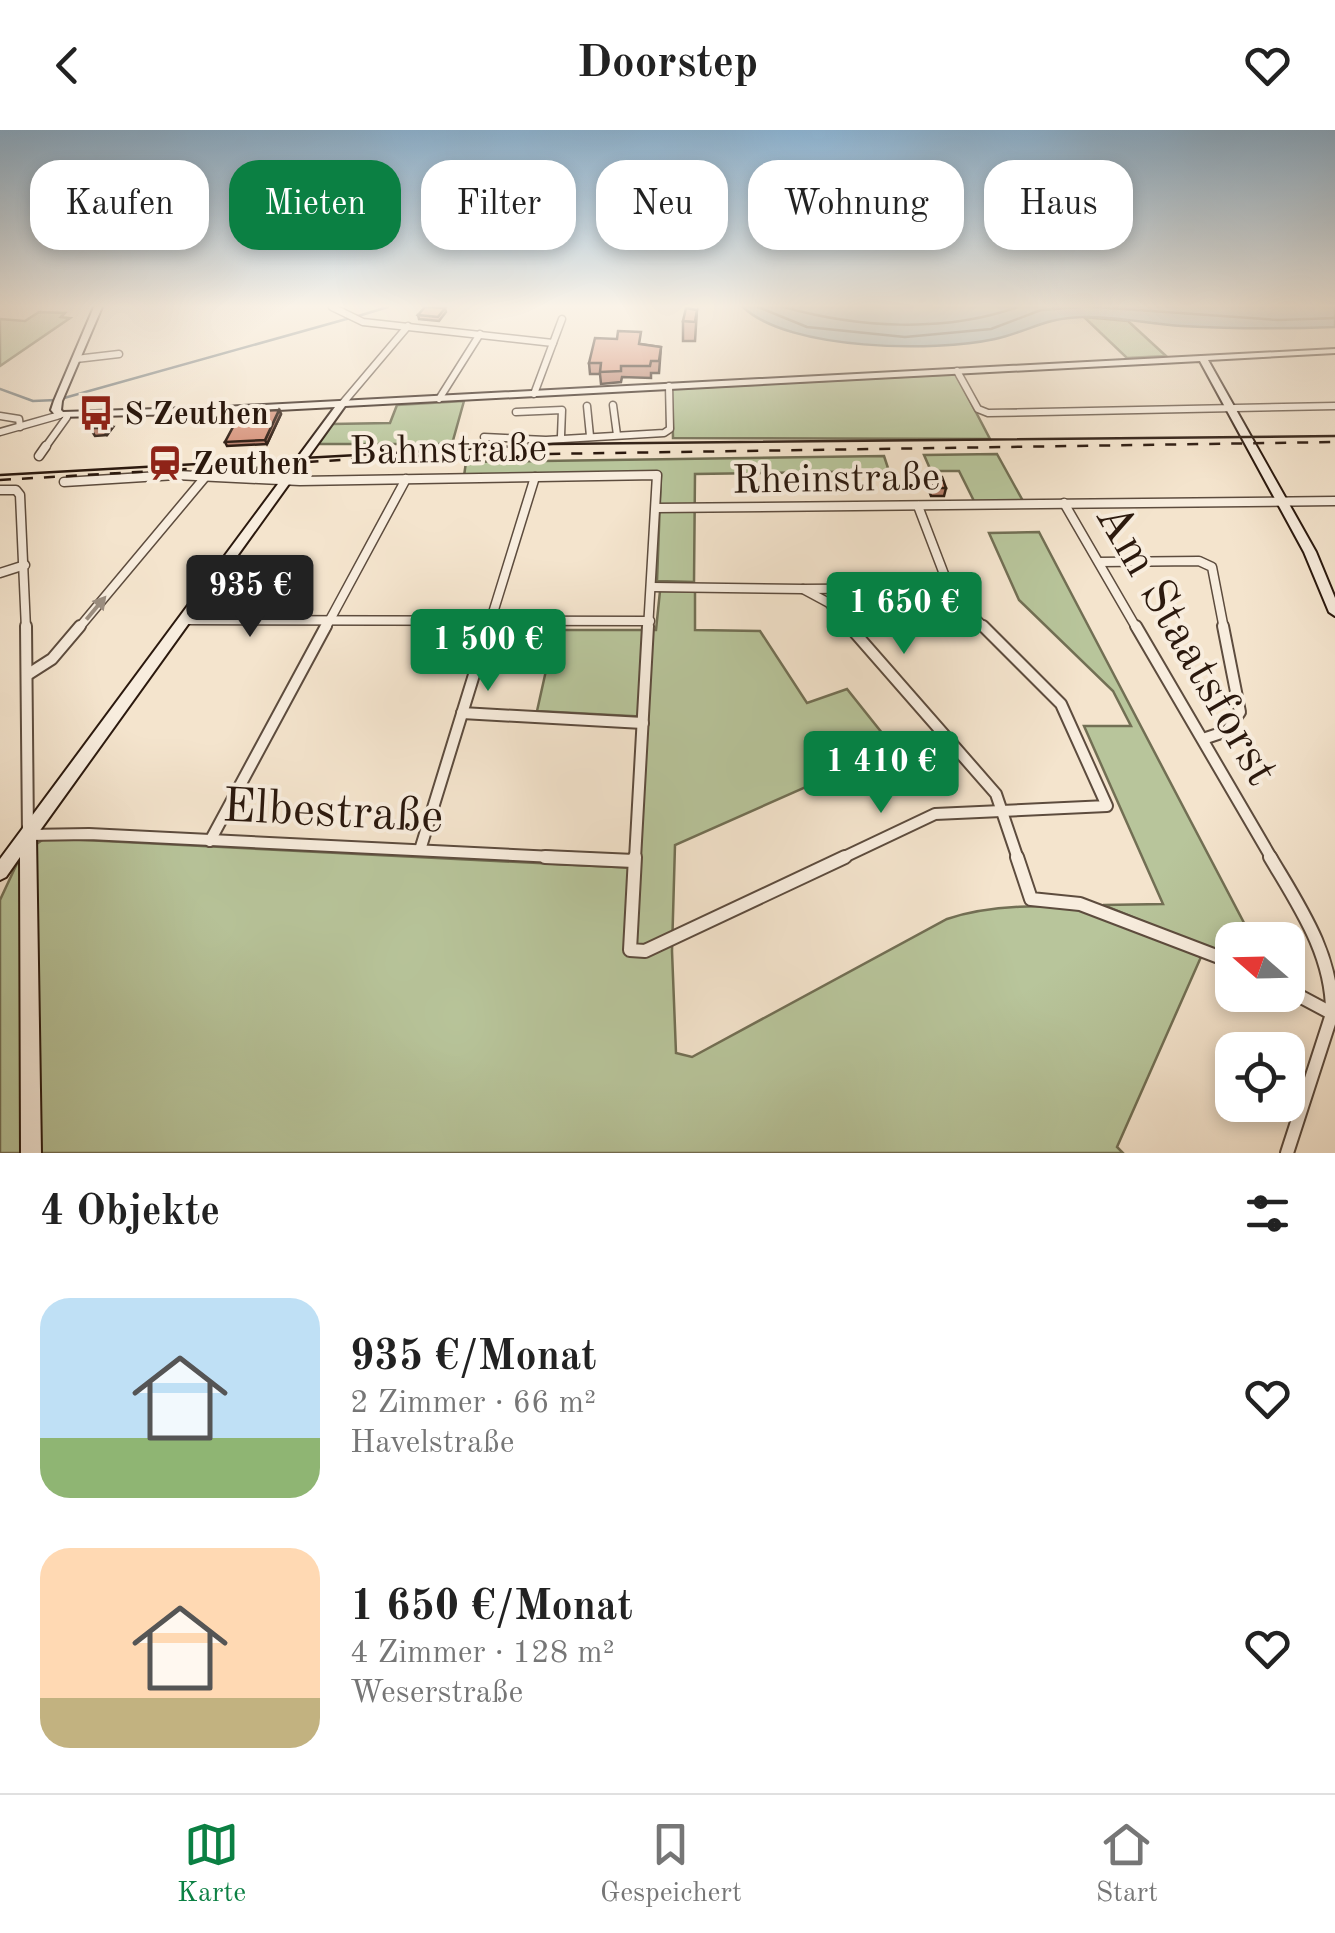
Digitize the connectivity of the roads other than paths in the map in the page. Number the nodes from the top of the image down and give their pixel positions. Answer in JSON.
{"nodes":[{"id":1,"x":78,"y":355,"type":"edge"},
{"id":2,"x":114,"y":355,"type":"edge"},
{"id":3,"x":384,"y":355,"type":"edge"},
{"id":4,"x":467,"y":355,"type":"edge"},
{"id":5,"x":549,"y":355,"type":"edge"},
{"id":6,"x":1264,"y":355,"type":"edge"},
{"id":7,"x":1203,"y":358,"type":"junction"},
{"id":8,"x":76,"y":360,"type":"junction"},
{"id":9,"x":957,"y":371,"type":"junction"},
{"id":10,"x":669,"y":386,"type":"junction"},
{"id":11,"x":534,"y":394,"type":"junction"},
{"id":12,"x":439,"y":399,"type":"junction"},
{"id":13,"x":342,"y":404,"type":"junction"},
{"id":14,"x":613,"y":405,"type":"dead end"},
{"id":15,"x":588,"y":406,"type":"dead end"},
{"id":16,"x":1335,"y":406,"type":"edge"},
{"id":17,"x":1232,"y":407,"type":"junction"},
{"id":18,"x":516,"y":412,"type":"dead end"},
{"id":19,"x":0,"y":416,"type":"edge"},
{"id":20,"x":64,"y":416,"type":"junction"},
{"id":21,"x":20,"y":428,"type":"junction"},
{"id":22,"x":0,"y":432,"type":"edge"},
{"id":23,"x":617,"y":435,"type":"junction"},
{"id":24,"x":561,"y":436,"type":"junction"},
{"id":25,"x":590,"y":436,"type":"junction"},
{"id":26,"x":484,"y":438,"type":"dead end"},
{"id":27,"x":39,"y":456,"type":"dead end"},
{"id":28,"x":206,"y":476,"type":"junction"},
{"id":29,"x":534,"y":476,"type":"junction"},
{"id":30,"x":406,"y":479,"type":"junction"},
{"id":31,"x":286,"y":480,"type":"junction"},
{"id":32,"x":64,"y":482,"type":"dead end"},
{"id":33,"x":0,"y":490,"type":"edge"},
{"id":34,"x":1283,"y":501,"type":"junction"},
{"id":35,"x":1335,"y":501,"type":"edge"},
{"id":36,"x":1018,"y":504,"type":"joint"},
{"id":37,"x":1064,"y":504,"type":"junction"},
{"id":38,"x":918,"y":506,"type":"junction"},
{"id":39,"x":656,"y":508,"type":"junction"},
{"id":40,"x":175,"y":513,"type":"joint"},
{"id":41,"x":1099,"y":562,"type":"junction"},
{"id":42,"x":25,"y":565,"type":"junction"},
{"id":43,"x":0,"y":573,"type":"edge"},
{"id":44,"x":652,"y":587,"type":"junction"},
{"id":45,"x":949,"y":588,"type":"junction"},
{"id":46,"x":803,"y":589,"type":"junction"},
{"id":47,"x":1335,"y":612,"type":"edge"},
{"id":48,"x":184,"y":620,"type":"junction"},
{"id":49,"x":329,"y":621,"type":"junction"},
{"id":50,"x":490,"y":621,"type":"junction"},
{"id":51,"x":650,"y":621,"type":"junction"},
{"id":52,"x":27,"y":675,"type":"junction"},
{"id":53,"x":462,"y":714,"type":"junction"},
{"id":54,"x":643,"y":723,"type":"junction"},
{"id":55,"x":1203,"y":739,"type":"junction"},
{"id":56,"x":1002,"y":811,"type":"junction"},
{"id":57,"x":28,"y":835,"type":"junction"},
{"id":58,"x":210,"y":841,"type":"junction"},
{"id":59,"x":420,"y":850,"type":"junction"},
{"id":60,"x":634,"y":861,"type":"junction"},
{"id":61,"x":0,"y":872,"type":"edge"},
{"id":62,"x":1215,"y":956,"type":"edge"},
{"id":63,"x":1305,"y":999,"type":"edge"},
{"id":64,"x":1334,"y":1014,"type":"edge"},
{"id":65,"x":31,"y":1153,"type":"edge"},
{"id":66,"x":1287,"y":1153,"type":"edge"}],
"edges":[{"from":1,"to":8,"type":"main road"},
{"from":2,"to":8,"type":"street"},
{"from":3,"to":13,"type":"street"},
{"from":4,"to":12,"type":"street"},
{"from":5,"to":11,"type":"street"},
{"from":6,"to":7,"type":"main road"},
{"from":7,"to":9,"type":"main road"},
{"from":7,"to":17,"type":"main road"},
{"from":8,"to":20,"type":"main road"},
{"from":9,"to":10,"type":"main road"},
{"from":9,"to":17,"type":"street"},
{"from":10,"to":11,"type":"main road"},
{"from":10,"to":23,"type":"street"},
{"from":11,"to":12,"type":"main road"},
{"from":12,"to":13,"type":"main road"},
{"from":13,"to":20,"type":"main road"},
{"from":13,"to":31,"type":"main road"},
{"from":14,"to":23,"type":"street"},
{"from":15,"to":25,"type":"street"},
{"from":16,"to":17,"type":"street"},
{"from":17,"to":34,"type":"main road"},
{"from":18,"to":24,"type":"street"},
{"from":19,"to":21,"type":"street"},
{"from":20,"to":21,"type":"street"},
{"from":20,"to":27,"type":"street"},
{"from":21,"to":22,"type":"street"},
{"from":23,"to":25,"type":"street"},
{"from":24,"to":25,"type":"street"},
{"from":24,"to":26,"type":"street"},
{"from":28,"to":31,"type":"street","name":"Bahnstraße"},
{"from":28,"to":32,"type":"street","name":"Bahnstraße"},
{"from":28,"to":40,"type":"street"},
{"from":29,"to":30,"type":"street","name":"Bahnstraße"},
{"from":29,"to":39,"type":"street","name":"Bahnstraße"},
{"from":29,"to":50,"type":"street"},
{"from":30,"to":31,"type":"street","name":"Bahnstraße"},
{"from":30,"to":49,"type":"street"},
{"from":31,"to":48,"type":"main road"},
{"from":33,"to":42,"type":"street"},
{"from":34,"to":35,"type":"street"},
{"from":34,"to":37,"type":"street"},
{"from":34,"to":47,"type":"main road"},
{"from":36,"to":37,"type":"street"},
{"from":36,"to":38,"type":"street","name":"Rheinstraße"},
{"from":37,"to":41,"type":"street","name":"Am Staatsforst"},
{"from":38,"to":39,"type":"street","name":"Rheinstraße"},
{"from":38,"to":45,"type":"street"},
{"from":39,"to":44,"type":"street"},
{"from":52,"to":40,"type":"street","one_way":true},
{"from":41,"to":55,"type":"street","name":"Am Staatsforst"},
{"from":41,"to":55,"type":"street"},
{"from":42,"to":43,"type":"street"},
{"from":42,"to":52,"type":"street"},
{"from":44,"to":46,"type":"street"},
{"from":44,"to":51,"type":"street"},
{"from":45,"to":46,"type":"street"},
{"from":45,"to":56,"type":"street"},
{"from":46,"to":56,"type":"street"},
{"from":48,"to":49,"type":"street"},
{"from":48,"to":57,"type":"main road"},
{"from":49,"to":50,"type":"street"},
{"from":49,"to":58,"type":"street"},
{"from":50,"to":51,"type":"street"},
{"from":50,"to":53,"type":"street"},
{"from":51,"to":54,"type":"street"},
{"from":52,"to":57,"type":"street"},
{"from":53,"to":54,"type":"street"},
{"from":53,"to":59,"type":"street"},
{"from":54,"to":60,"type":"street"},
{"from":55,"to":64,"type":"street","name":"Am Staatsforst"},
{"from":56,"to":60,"type":"street"},
{"from":56,"to":62,"type":"street"},
{"from":57,"to":58,"type":"street","name":"Elbestraße"},
{"from":57,"to":61,"type":"main road"},
{"from":57,"to":65,"type":"main road"},
{"from":58,"to":59,"type":"street","name":"Elbestraße"},
{"from":59,"to":60,"type":"street","name":"Elbestraße"},
{"from":63,"to":64,"type":"street"},
{"from":64,"to":66,"type":"street","name":"Am Staatsforst"}]}
